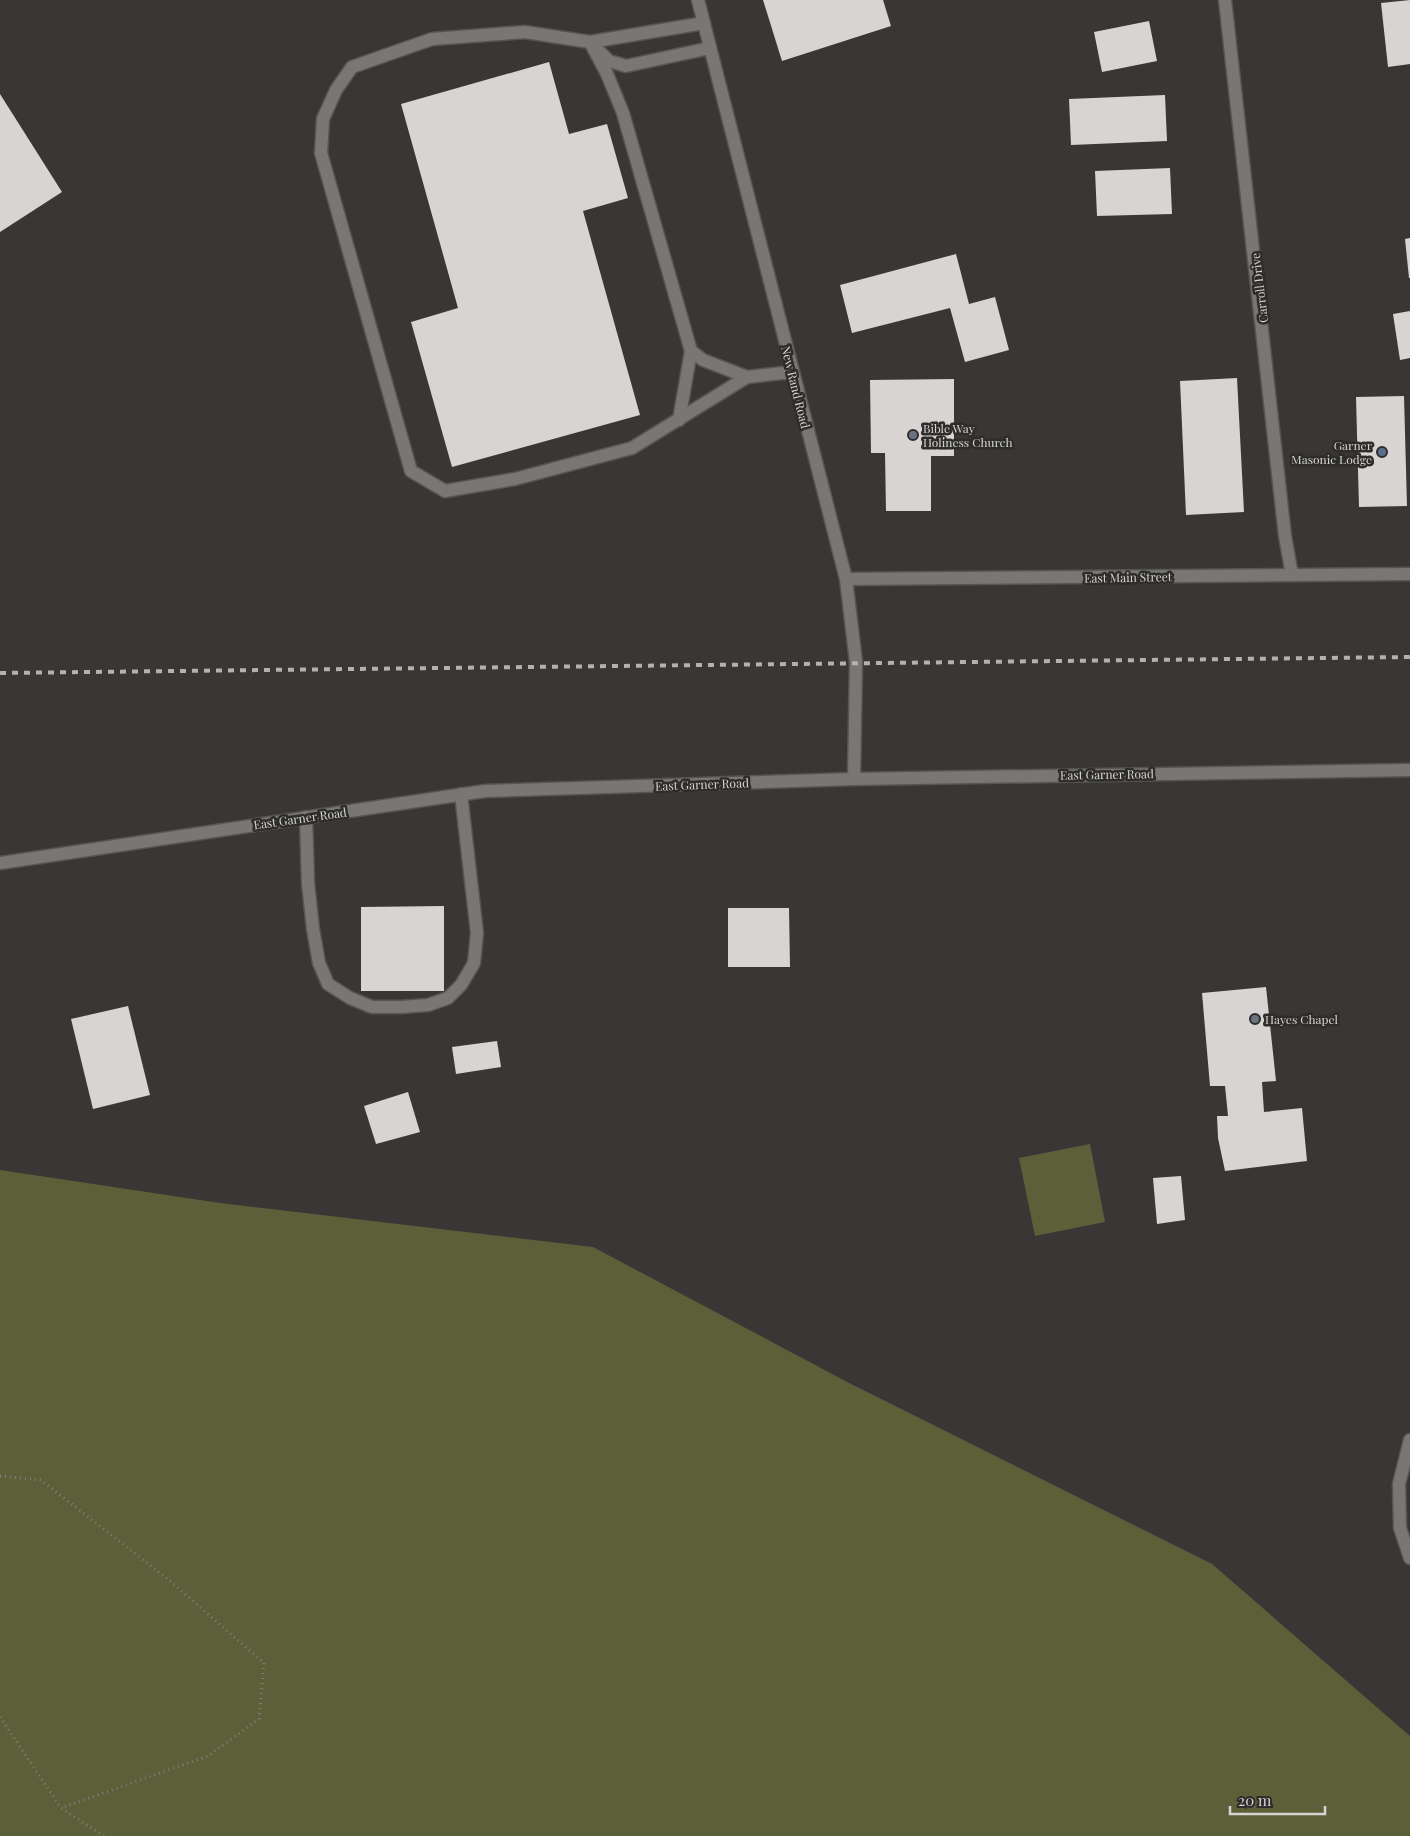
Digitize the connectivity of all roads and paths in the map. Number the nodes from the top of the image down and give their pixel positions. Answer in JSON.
{"nodes":[{"id":1,"x":698,"y":0,"type":"edge"},
{"id":2,"x":1225,"y":0,"type":"edge"},
{"id":3,"x":704,"y":23,"type":"junction"},
{"id":4,"x":590,"y":42,"type":"junction"},
{"id":5,"x":710,"y":48,"type":"junction"},
{"id":6,"x":691,"y":351,"type":"junction"},
{"id":7,"x":792,"y":372,"type":"junction"},
{"id":8,"x":747,"y":377,"type":"junction"},
{"id":9,"x":679,"y":420,"type":"junction"},
{"id":10,"x":1410,"y":574,"type":"edge"},
{"id":11,"x":1292,"y":575,"type":"junction"},
{"id":12,"x":846,"y":579,"type":"junction"},
{"id":13,"x":1410,"y":770,"type":"edge"},
{"id":14,"x":854,"y":779,"type":"junction"},
{"id":15,"x":460,"y":794,"type":"junction"},
{"id":16,"x":306,"y":817,"type":"junction"},
{"id":17,"x":0,"y":863,"type":"edge"},
{"id":18,"x":1410,"y":1440,"type":"edge"},
{"id":19,"x":0,"y":1476,"type":"edge"},
{"id":20,"x":1410,"y":1558,"type":"edge"},
{"id":21,"x":0,"y":1717,"type":"edge"},
{"id":22,"x":62,"y":1808,"type":"junction"},
{"id":23,"x":104,"y":1836,"type":"edge"}],
"edges":[{"from":1,"to":3,"type":"street","name":"New Rand Road"},
{"from":2,"to":11,"type":"street","name":"Carroll Drive"},
{"from":3,"to":4,"type":"street"},
{"from":3,"to":5,"type":"street","name":"New Rand Road"},
{"from":4,"to":5,"type":"street"},
{"from":4,"to":6,"type":"street"},
{"from":4,"to":9,"type":"street"},
{"from":5,"to":7,"type":"street","name":"New Rand Road"},
{"from":6,"to":8,"type":"street"},
{"from":6,"to":9,"type":"street"},
{"from":7,"to":8,"type":"street"},
{"from":7,"to":12,"type":"street","name":"New Rand Road"},
{"from":8,"to":9,"type":"street"},
{"from":10,"to":11,"type":"street","name":"East Main Street"},
{"from":11,"to":12,"type":"street","name":"East Main Street"},
{"from":12,"to":14,"type":"street","name":"New Rand Road"},
{"from":13,"to":14,"type":"street","name":"East Garner Road"},
{"from":14,"to":15,"type":"street","name":"East Garner Road"},
{"from":15,"to":16,"type":"street","name":"East Garner Road"},
{"from":15,"to":16,"type":"street"},
{"from":16,"to":17,"type":"street","name":"East Garner Road"},
{"from":18,"to":20,"type":"street"},
{"from":19,"to":22,"type":"path"},
{"from":21,"to":22,"type":"path"},
{"from":22,"to":23,"type":"path"}]}
